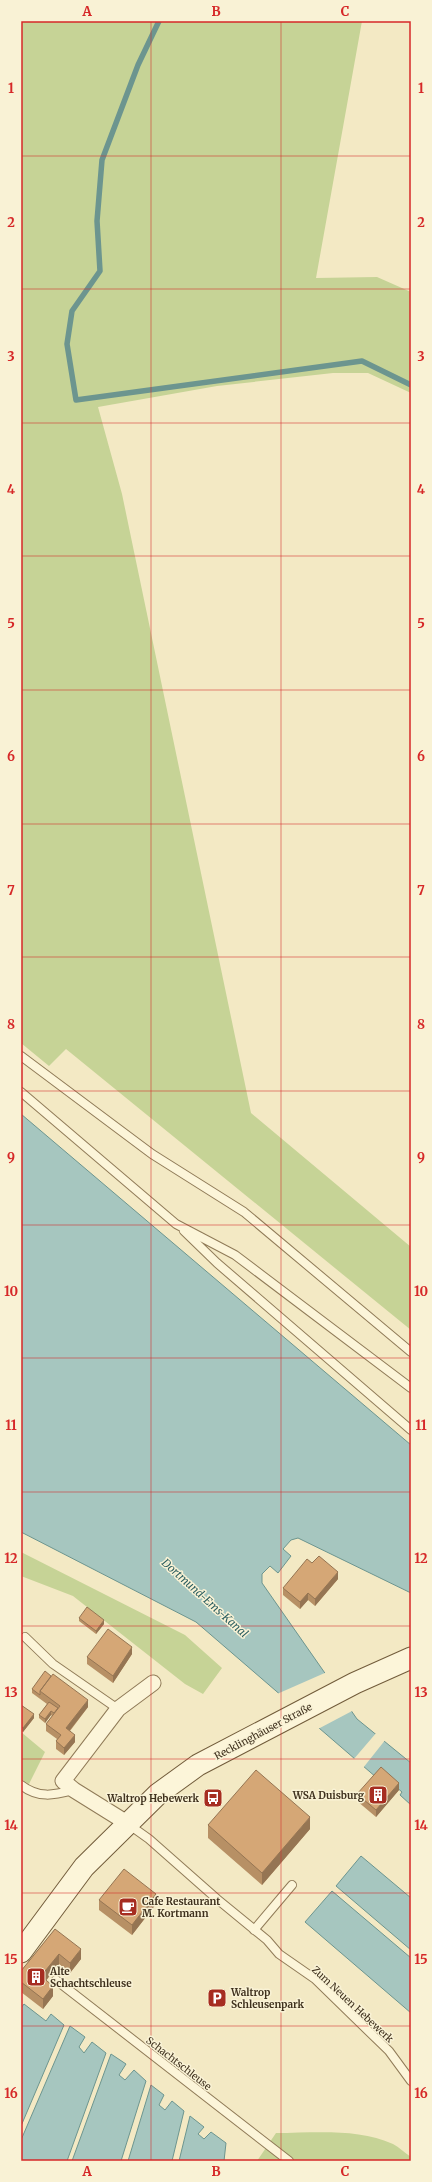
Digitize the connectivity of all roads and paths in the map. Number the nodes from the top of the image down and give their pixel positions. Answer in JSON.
{"nodes":[{"id":1,"x":21,"y":1056,"type":"edge"},
{"id":2,"x":21,"y":1092,"type":"edge"},
{"id":3,"x":176,"y":1224,"type":"junction"},
{"id":4,"x":411,"y":1352,"type":"edge"},
{"id":5,"x":411,"y":1388,"type":"edge"},
{"id":6,"x":411,"y":1430,"type":"edge"},
{"id":7,"x":25,"y":1637,"type":"dead end"},
{"id":8,"x":411,"y":1658,"type":"edge"},
{"id":9,"x":153,"y":1683,"type":"dead end"},
{"id":10,"x":118,"y":1709,"type":"junction"},
{"id":11,"x":21,"y":1785,"type":"edge"},
{"id":12,"x":74,"y":1790,"type":"junction"},
{"id":13,"x":127,"y":1823,"type":"junction"},
{"id":14,"x":292,"y":1885,"type":"dead end"},
{"id":15,"x":254,"y":1930,"type":"junction"},
{"id":16,"x":21,"y":1952,"type":"edge"},
{"id":17,"x":56,"y":1980,"type":"dead end"},
{"id":18,"x":411,"y":2082,"type":"edge"},
{"id":19,"x":289,"y":2161,"type":"edge"}],
"edges":[{"from":1,"to":4,"type":"lane"},
{"from":2,"to":3,"type":"lane"},
{"from":3,"to":5,"type":"lane"},
{"from":3,"to":6,"type":"lane"},
{"from":7,"to":10,"type":"lane"},
{"from":8,"to":13,"type":"main road","name":"Recklinghäuser Straße"},
{"from":9,"to":10,"type":"street"},
{"from":10,"to":12,"type":"street"},
{"from":11,"to":12,"type":"lane"},
{"from":12,"to":13,"type":"street"},
{"from":13,"to":15,"type":"lane","name":"Zum Neuen Hebewerk"},
{"from":13,"to":16,"type":"main road","name":"Recklinghäuser Straße"},
{"from":14,"to":15,"type":"lane"},
{"from":15,"to":18,"type":"lane","name":"Zum Neuen Hebewerk"},
{"from":17,"to":19,"type":"lane","name":"Schachtschleuse"}]}
